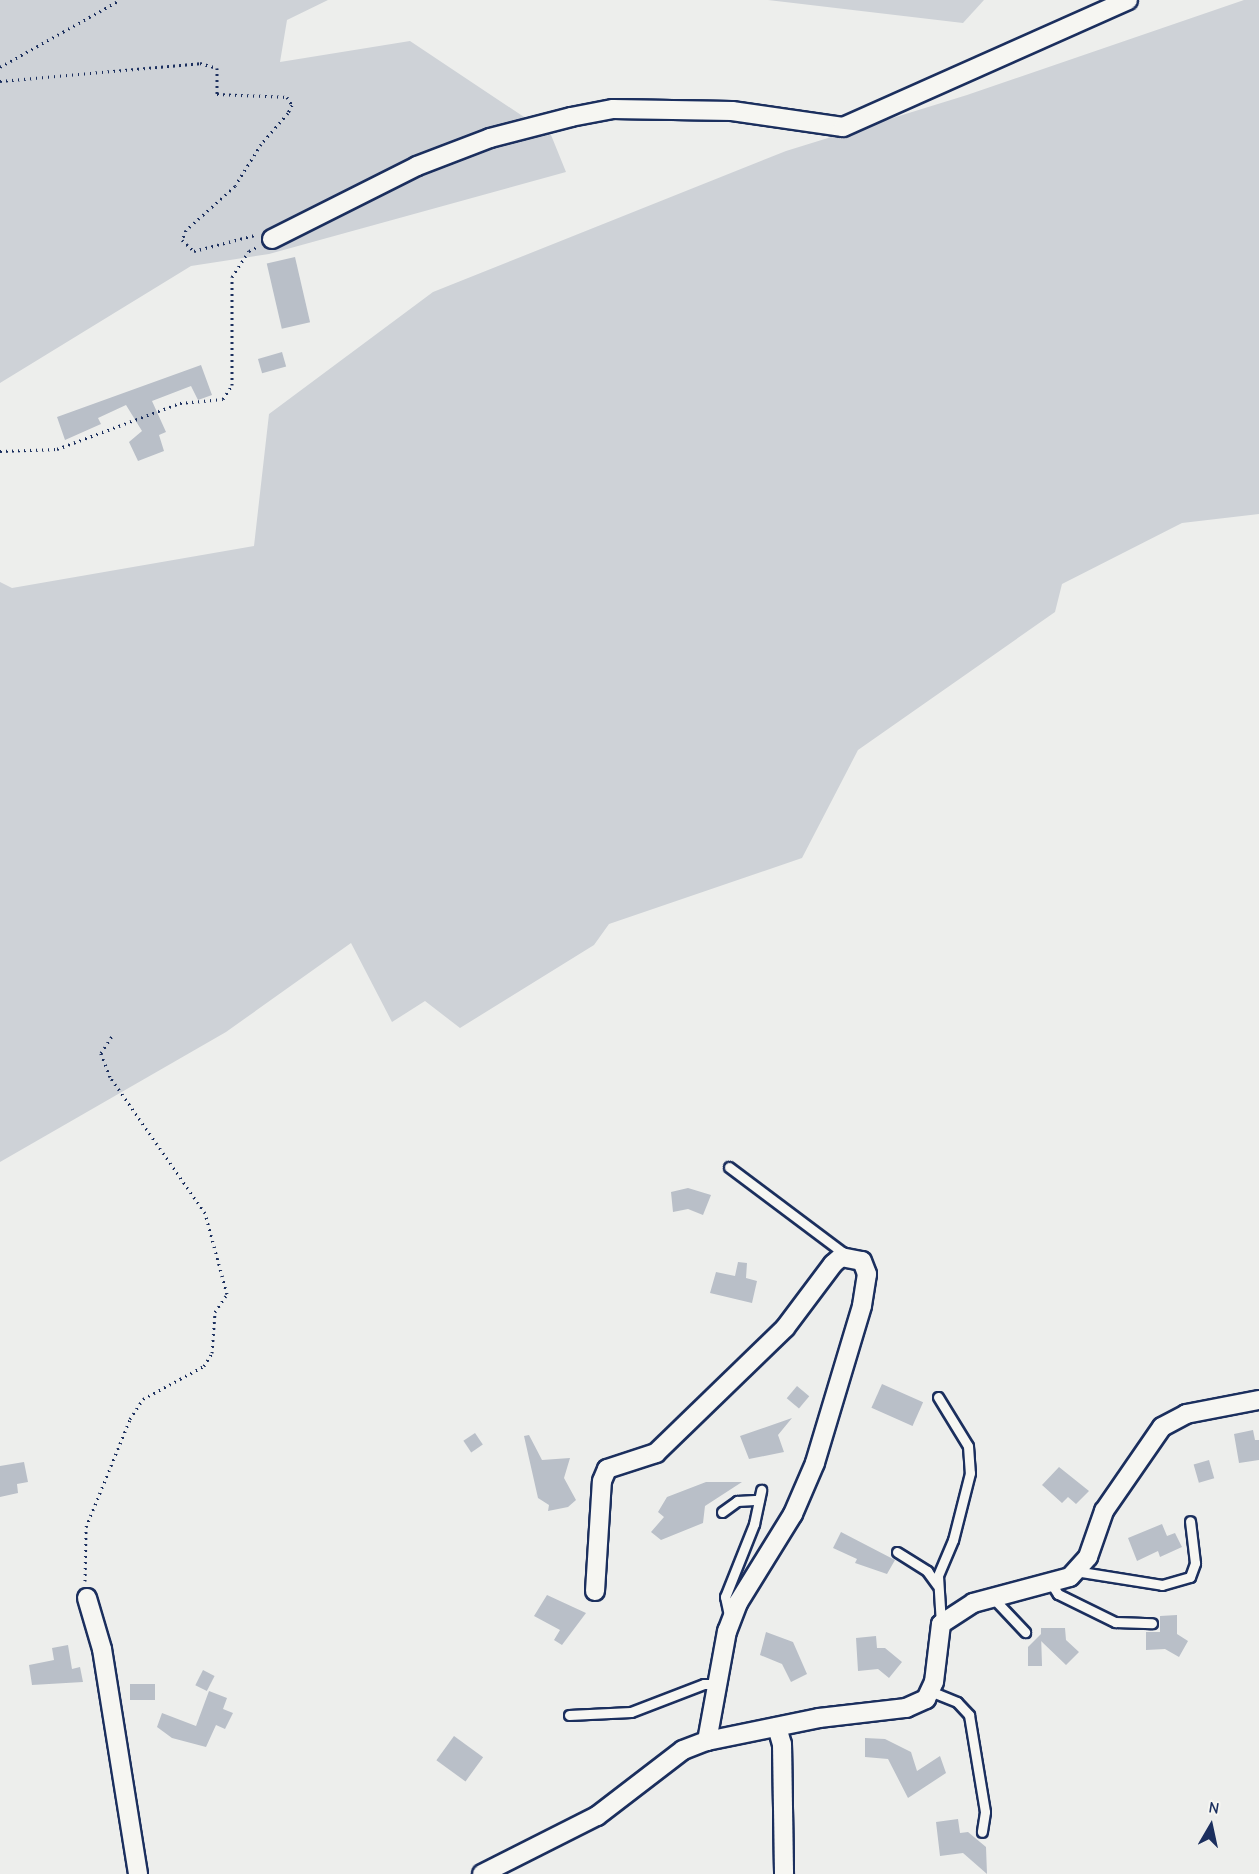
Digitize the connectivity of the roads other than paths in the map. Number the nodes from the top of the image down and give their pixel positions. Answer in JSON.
{"nodes":[{"id":1,"x":1128,"y":0,"type":"edge"},
{"id":2,"x":279,"y":236,"type":"road end"},
{"id":3,"x":729,"y":1167,"type":"dead end"},
{"id":4,"x":850,"y":1258,"type":"junction"},
{"id":5,"x":938,"y":1397,"type":"dead end"},
{"id":6,"x":1259,"y":1400,"type":"edge"},
{"id":7,"x":761,"y":1490,"type":"dead end"},
{"id":8,"x":759,"y":1500,"type":"junction"},
{"id":9,"x":722,"y":1512,"type":"dead end"},
{"id":10,"x":1190,"y":1521,"type":"dead end"},
{"id":11,"x":897,"y":1552,"type":"dead end"},
{"id":12,"x":1075,"y":1571,"type":"junction"},
{"id":13,"x":1051,"y":1583,"type":"junction"},
{"id":14,"x":937,"y":1585,"type":"junction"},
{"id":15,"x":595,"y":1592,"type":"dead end"},
{"id":16,"x":87,"y":1598,"type":"road end"},
{"id":17,"x":993,"y":1598,"type":"junction"},
{"id":18,"x":731,"y":1622,"type":"junction"},
{"id":19,"x":1152,"y":1623,"type":"dead end"},
{"id":20,"x":941,"y":1624,"type":"junction"},
{"id":21,"x":1025,"y":1632,"type":"dead end"},
{"id":22,"x":720,"y":1684,"type":"junction"},
{"id":23,"x":930,"y":1691,"type":"junction"},
{"id":24,"x":569,"y":1715,"type":"dead end"},
{"id":25,"x":777,"y":1726,"type":"junction"},
{"id":26,"x":707,"y":1741,"type":"junction"},
{"id":27,"x":982,"y":1832,"type":"dead end"},
{"id":28,"x":138,"y":1874,"type":"edge"},
{"id":29,"x":482,"y":1874,"type":"edge"},
{"id":30,"x":784,"y":1874,"type":"edge"}],
"edges":[{"from":1,"to":2,"type":"street"},
{"from":3,"to":4,"type":"lane"},
{"from":4,"to":15,"type":"street"},
{"from":4,"to":18,"type":"street"},
{"from":5,"to":14,"type":"lane"},
{"from":6,"to":12,"type":"street"},
{"from":7,"to":8,"type":"lane"},
{"from":8,"to":9,"type":"lane"},
{"from":8,"to":18,"type":"lane"},
{"from":10,"to":12,"type":"lane"},
{"from":11,"to":14,"type":"lane"},
{"from":12,"to":13,"type":"street"},
{"from":13,"to":17,"type":"street"},
{"from":13,"to":19,"type":"lane"},
{"from":14,"to":20,"type":"lane"},
{"from":16,"to":28,"type":"street"},
{"from":17,"to":20,"type":"street"},
{"from":17,"to":21,"type":"lane"},
{"from":18,"to":22,"type":"street"},
{"from":20,"to":23,"type":"street"},
{"from":22,"to":24,"type":"lane"},
{"from":22,"to":26,"type":"street"},
{"from":23,"to":25,"type":"street"},
{"from":23,"to":27,"type":"lane"},
{"from":25,"to":26,"type":"street"},
{"from":25,"to":30,"type":"street"},
{"from":26,"to":29,"type":"street"}]}
